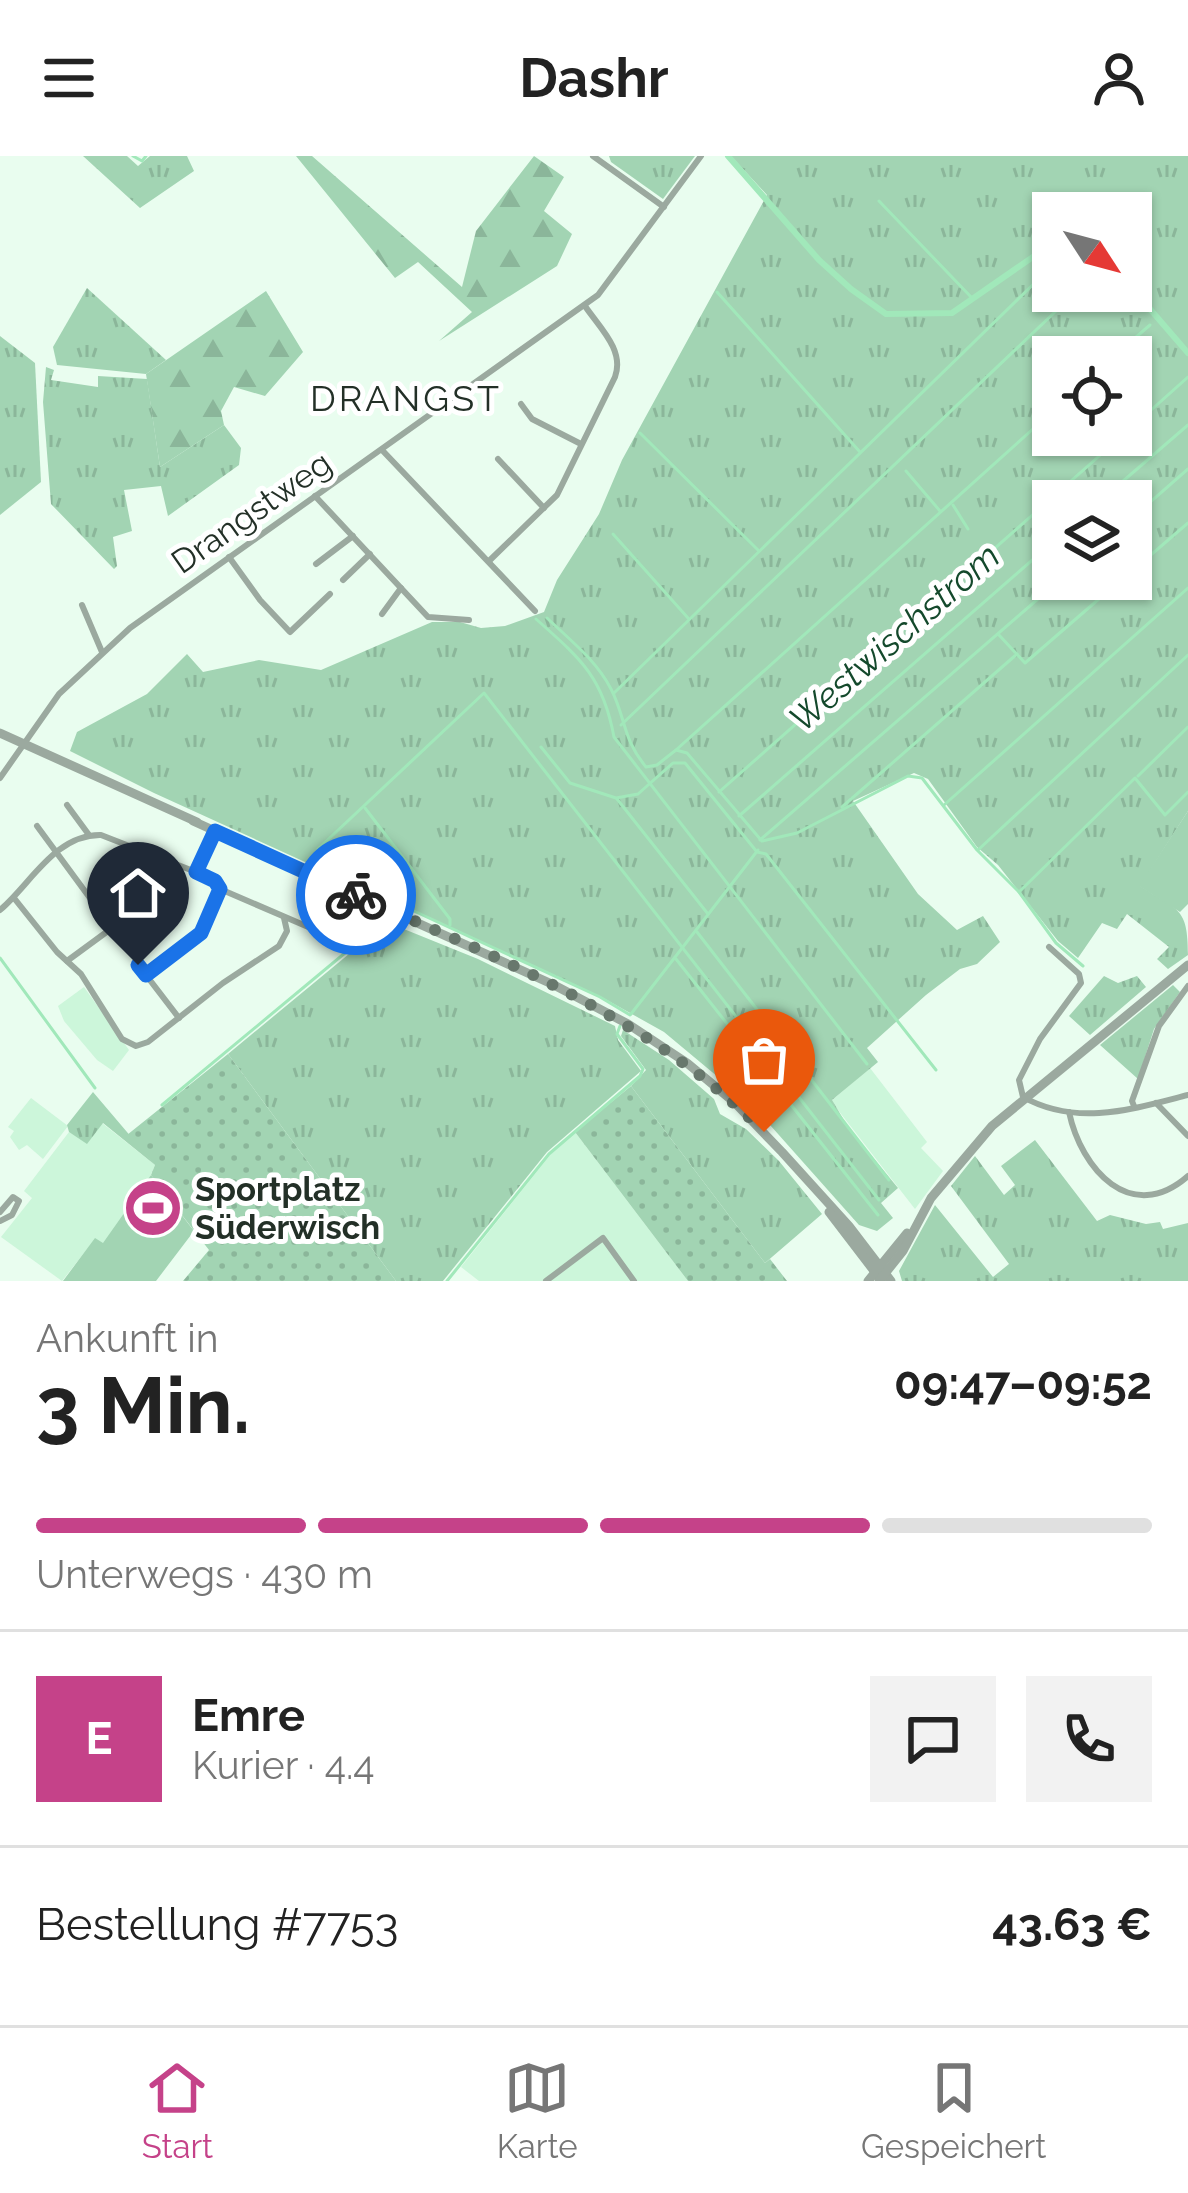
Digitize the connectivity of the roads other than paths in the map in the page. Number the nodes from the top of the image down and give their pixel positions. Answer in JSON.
{"nodes":[{"id":1,"x":593,"y":156,"type":"edge"},
{"id":2,"x":701,"y":156,"type":"edge"},
{"id":3,"x":664,"y":207,"type":"junction"},
{"id":4,"x":584,"y":306,"type":"junction"},
{"id":5,"x":521,"y":404,"type":"dead end"},
{"id":6,"x":581,"y":444,"type":"junction"},
{"id":7,"x":382,"y":450,"type":"junction"},
{"id":8,"x":498,"y":459,"type":"dead end"},
{"id":9,"x":315,"y":496,"type":"junction"},
{"id":10,"x":544,"y":508,"type":"junction"},
{"id":11,"x":353,"y":536,"type":"junction"},
{"id":12,"x":370,"y":554,"type":"junction"},
{"id":13,"x":229,"y":557,"type":"junction"},
{"id":14,"x":489,"y":561,"type":"junction"},
{"id":15,"x":316,"y":563,"type":"dead end"},
{"id":16,"x":343,"y":580,"type":"dead end"},
{"id":17,"x":401,"y":588,"type":"junction"},
{"id":18,"x":331,"y":594,"type":"dead end"},
{"id":19,"x":82,"y":605,"type":"dead end"},
{"id":20,"x":535,"y":611,"type":"dead end"},
{"id":21,"x":382,"y":614,"type":"dead end"},
{"id":22,"x":469,"y":620,"type":"dead end"},
{"id":23,"x":102,"y":652,"type":"junction"},
{"id":24,"x":0,"y":733,"type":"edge"},
{"id":25,"x":23,"y":744,"type":"junction"},
{"id":26,"x":0,"y":778,"type":"edge"},
{"id":27,"x":67,"y":806,"type":"dead end"},
{"id":28,"x":37,"y":826,"type":"dead end"},
{"id":29,"x":214,"y":831,"type":"junction"},
{"id":30,"x":88,"y":835,"type":"junction"},
{"id":31,"x":57,"y":853,"type":"junction"},
{"id":32,"x":167,"y":859,"type":"junction"},
{"id":33,"x":196,"y":872,"type":"junction"},
{"id":34,"x":113,"y":885,"type":"dead end"},
{"id":35,"x":220,"y":889,"type":"junction"},
{"id":36,"x":14,"y":898,"type":"junction"},
{"id":37,"x":92,"y":901,"type":"junction"},
{"id":38,"x":0,"y":910,"type":"edge"},
{"id":39,"x":284,"y":917,"type":"junction"},
{"id":40,"x":109,"y":925,"type":"junction"},
{"id":41,"x":313,"y":929,"type":"dead end"},
{"id":42,"x":1049,"y":947,"type":"dead end"},
{"id":43,"x":68,"y":961,"type":"junction"},
{"id":44,"x":138,"y":965,"type":"dead end"},
{"id":45,"x":1188,"y":965,"type":"edge"},
{"id":46,"x":146,"y":975,"type":"junction"},
{"id":47,"x":1188,"y":986,"type":"edge"},
{"id":48,"x":179,"y":1018,"type":"junction"},
{"id":49,"x":1188,"y":1095,"type":"edge"},
{"id":50,"x":1023,"y":1097,"type":"junction"},
{"id":51,"x":1156,"y":1103,"type":"junction"},
{"id":52,"x":1134,"y":1108,"type":"junction"},
{"id":53,"x":1070,"y":1112,"type":"junction"},
{"id":54,"x":1188,"y":1136,"type":"edge"},
{"id":55,"x":1188,"y":1176,"type":"edge"},
{"id":56,"x":3,"y":1201,"type":"edge"},
{"id":57,"x":0,"y":1216,"type":"edge"},
{"id":58,"x":908,"y":1232,"type":"junction"},
{"id":59,"x":880,"y":1275,"type":"edge"},
{"id":60,"x":546,"y":1281,"type":"edge"},
{"id":61,"x":634,"y":1281,"type":"edge"}],
"edges":[{"from":1,"to":3,"type":"street"},
{"from":2,"to":3,"type":"street","name":"Drangstweg"},
{"from":3,"to":4,"type":"street","name":"Drangstweg"},
{"from":4,"to":6,"type":"street"},
{"from":4,"to":7,"type":"street","name":"Drangstweg"},
{"from":5,"to":6,"type":"street"},
{"from":6,"to":10,"type":"street"},
{"from":7,"to":9,"type":"street","name":"Drangstweg"},
{"from":7,"to":14,"type":"street"},
{"from":8,"to":10,"type":"street"},
{"from":9,"to":11,"type":"street"},
{"from":9,"to":13,"type":"street","name":"Drangstweg"},
{"from":10,"to":14,"type":"street"},
{"from":11,"to":12,"type":"street"},
{"from":11,"to":15,"type":"street"},
{"from":12,"to":16,"type":"street"},
{"from":12,"to":17,"type":"street"},
{"from":13,"to":18,"type":"street"},
{"from":13,"to":23,"type":"street","name":"Drangstweg"},
{"from":14,"to":20,"type":"street"},
{"from":17,"to":21,"type":"street"},
{"from":17,"to":22,"type":"street"},
{"from":19,"to":23,"type":"street"},
{"from":23,"to":25,"type":"street","name":"Drangstweg"},
{"from":24,"to":25,"type":"street"},
{"from":25,"to":26,"type":"street","name":"Drangstweg"},
{"from":25,"to":29,"type":"street"},
{"from":27,"to":30,"type":"street"},
{"from":28,"to":31,"type":"street"},
{"from":29,"to":33,"type":"street"},
{"from":29,"to":59,"type":"street"},
{"from":30,"to":31,"type":"street"},
{"from":30,"to":32,"type":"street"},
{"from":31,"to":36,"type":"street"},
{"from":31,"to":37,"type":"street"},
{"from":32,"to":33,"type":"street"},
{"from":32,"to":40,"type":"street"},
{"from":33,"to":35,"type":"street"},
{"from":34,"to":37,"type":"street"},
{"from":35,"to":39,"type":"street"},
{"from":35,"to":46,"type":"street"},
{"from":36,"to":38,"type":"street"},
{"from":36,"to":43,"type":"street"},
{"from":37,"to":40,"type":"street"},
{"from":39,"to":41,"type":"street"},
{"from":39,"to":48,"type":"street"},
{"from":40,"to":43,"type":"street"},
{"from":42,"to":50,"type":"street"},
{"from":43,"to":48,"type":"street"},
{"from":44,"to":46,"type":"street"},
{"from":45,"to":50,"type":"street"},
{"from":46,"to":48,"type":"street"},
{"from":47,"to":52,"type":"street"},
{"from":49,"to":51,"type":"street"},
{"from":50,"to":53,"type":"street"},
{"from":50,"to":58,"type":"street"},
{"from":51,"to":52,"type":"street"},
{"from":51,"to":54,"type":"street"},
{"from":52,"to":53,"type":"street"},
{"from":53,"to":55,"type":"street"},
{"from":56,"to":57,"type":"street"},
{"from":56,"to":57,"type":"street"},
{"from":58,"to":59,"type":"street"},
{"from":58,"to":59,"type":"street"},
{"from":60,"to":61,"type":"street"}]}
